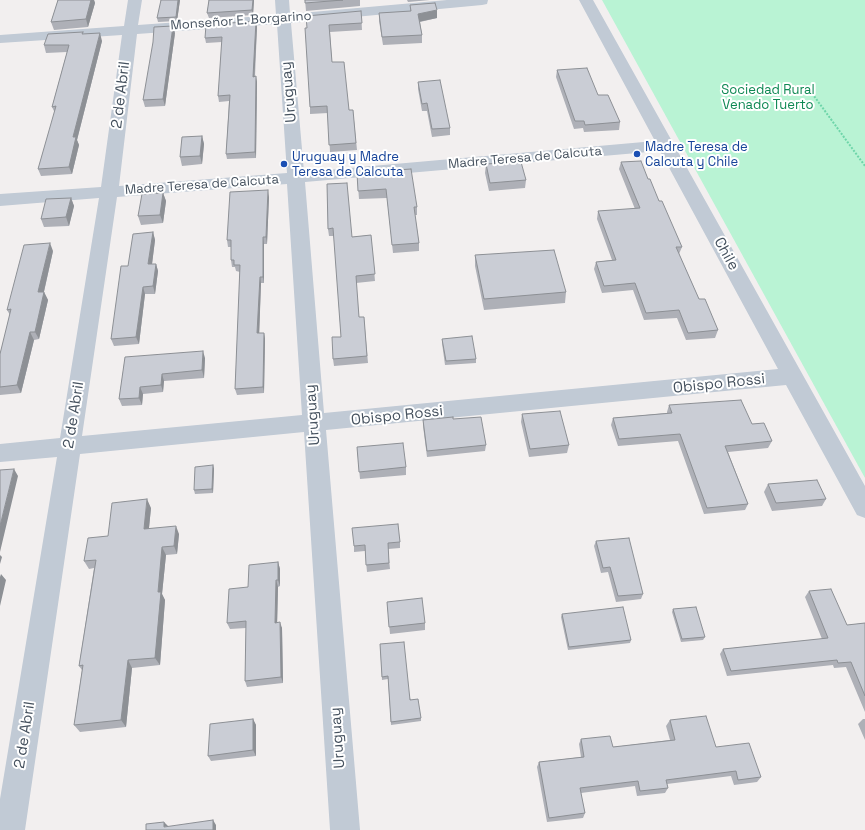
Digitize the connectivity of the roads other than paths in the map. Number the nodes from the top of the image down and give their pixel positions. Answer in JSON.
{"nodes":[{"id":1,"x":135,"y":0,"type":"edge"},
{"id":2,"x":282,"y":0,"type":"edge"},
{"id":3,"x":586,"y":0,"type":"edge"},
{"id":4,"x":482,"y":1,"type":"dead end"},
{"id":5,"x":283,"y":18,"type":"junction"},
{"id":6,"x":130,"y":30,"type":"junction"},
{"id":7,"x":0,"y":39,"type":"edge"},
{"id":8,"x":667,"y":145,"type":"junction"},
{"id":9,"x":295,"y":178,"type":"junction"},
{"id":10,"x":109,"y":192,"type":"junction"},
{"id":11,"x":0,"y":200,"type":"edge"},
{"id":12,"x":793,"y":376,"type":"junction"},
{"id":13,"x":314,"y":424,"type":"junction"},
{"id":14,"x":69,"y":447,"type":"junction"},
{"id":15,"x":0,"y":453,"type":"edge"},
{"id":16,"x":865,"y":508,"type":"edge"},
{"id":17,"x":10,"y":830,"type":"edge"},
{"id":18,"x":345,"y":830,"type":"edge"}],
"edges":[{"from":1,"to":6,"type":"street","name":"2 de Abril"},
{"from":2,"to":5,"type":"street","name":"Uruguay"},
{"from":3,"to":8,"type":"street","name":"Chile"},
{"from":4,"to":5,"type":"street","name":"Monseñor E. Borgarino"},
{"from":5,"to":6,"type":"street","name":"Monseñor E. Borgarino"},
{"from":5,"to":9,"type":"street","name":"Uruguay"},
{"from":6,"to":7,"type":"street","name":"Monseñor E. Borgarino"},
{"from":6,"to":10,"type":"street","name":"2 de Abril"},
{"from":8,"to":9,"type":"street","name":"Madre Teresa de Calcuta"},
{"from":8,"to":12,"type":"street","name":"Chile"},
{"from":9,"to":10,"type":"street","name":"Madre Teresa de Calcuta"},
{"from":9,"to":13,"type":"street","name":"Uruguay"},
{"from":10,"to":11,"type":"street","name":"Madre Teresa de Calcuta"},
{"from":10,"to":14,"type":"street","name":"2 de Abril"},
{"from":12,"to":13,"type":"street","name":"Obispo Rossi"},
{"from":12,"to":16,"type":"street","name":"Chile"},
{"from":13,"to":14,"type":"street","name":"Obispo Rossi"},
{"from":13,"to":18,"type":"street","name":"Uruguay"},
{"from":14,"to":15,"type":"street","name":"Obispo Rossi"},
{"from":14,"to":17,"type":"street","name":"2 de Abril"}]}
